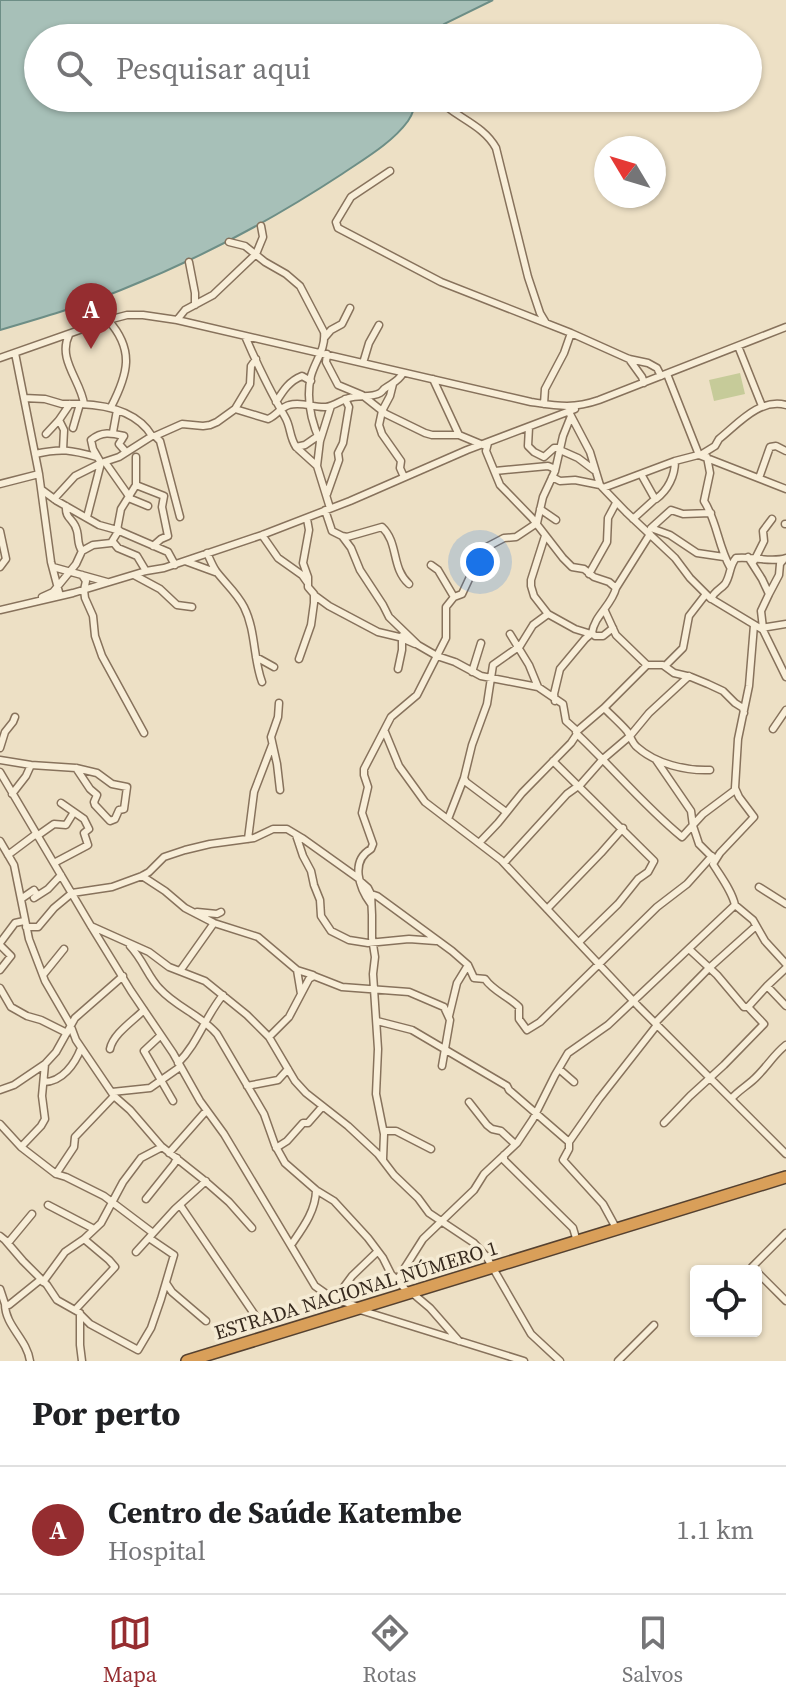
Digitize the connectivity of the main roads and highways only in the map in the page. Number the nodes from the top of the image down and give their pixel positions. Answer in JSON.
{"nodes":[{"id":1,"x":786,"y":1177,"type":"edge"},
{"id":2,"x":187,"y":1361,"type":"edge"}],
"edges":[{"from":1,"to":2,"type":"highway","name":"ESTRADA NACIONAL NÚMERO 1"}]}
